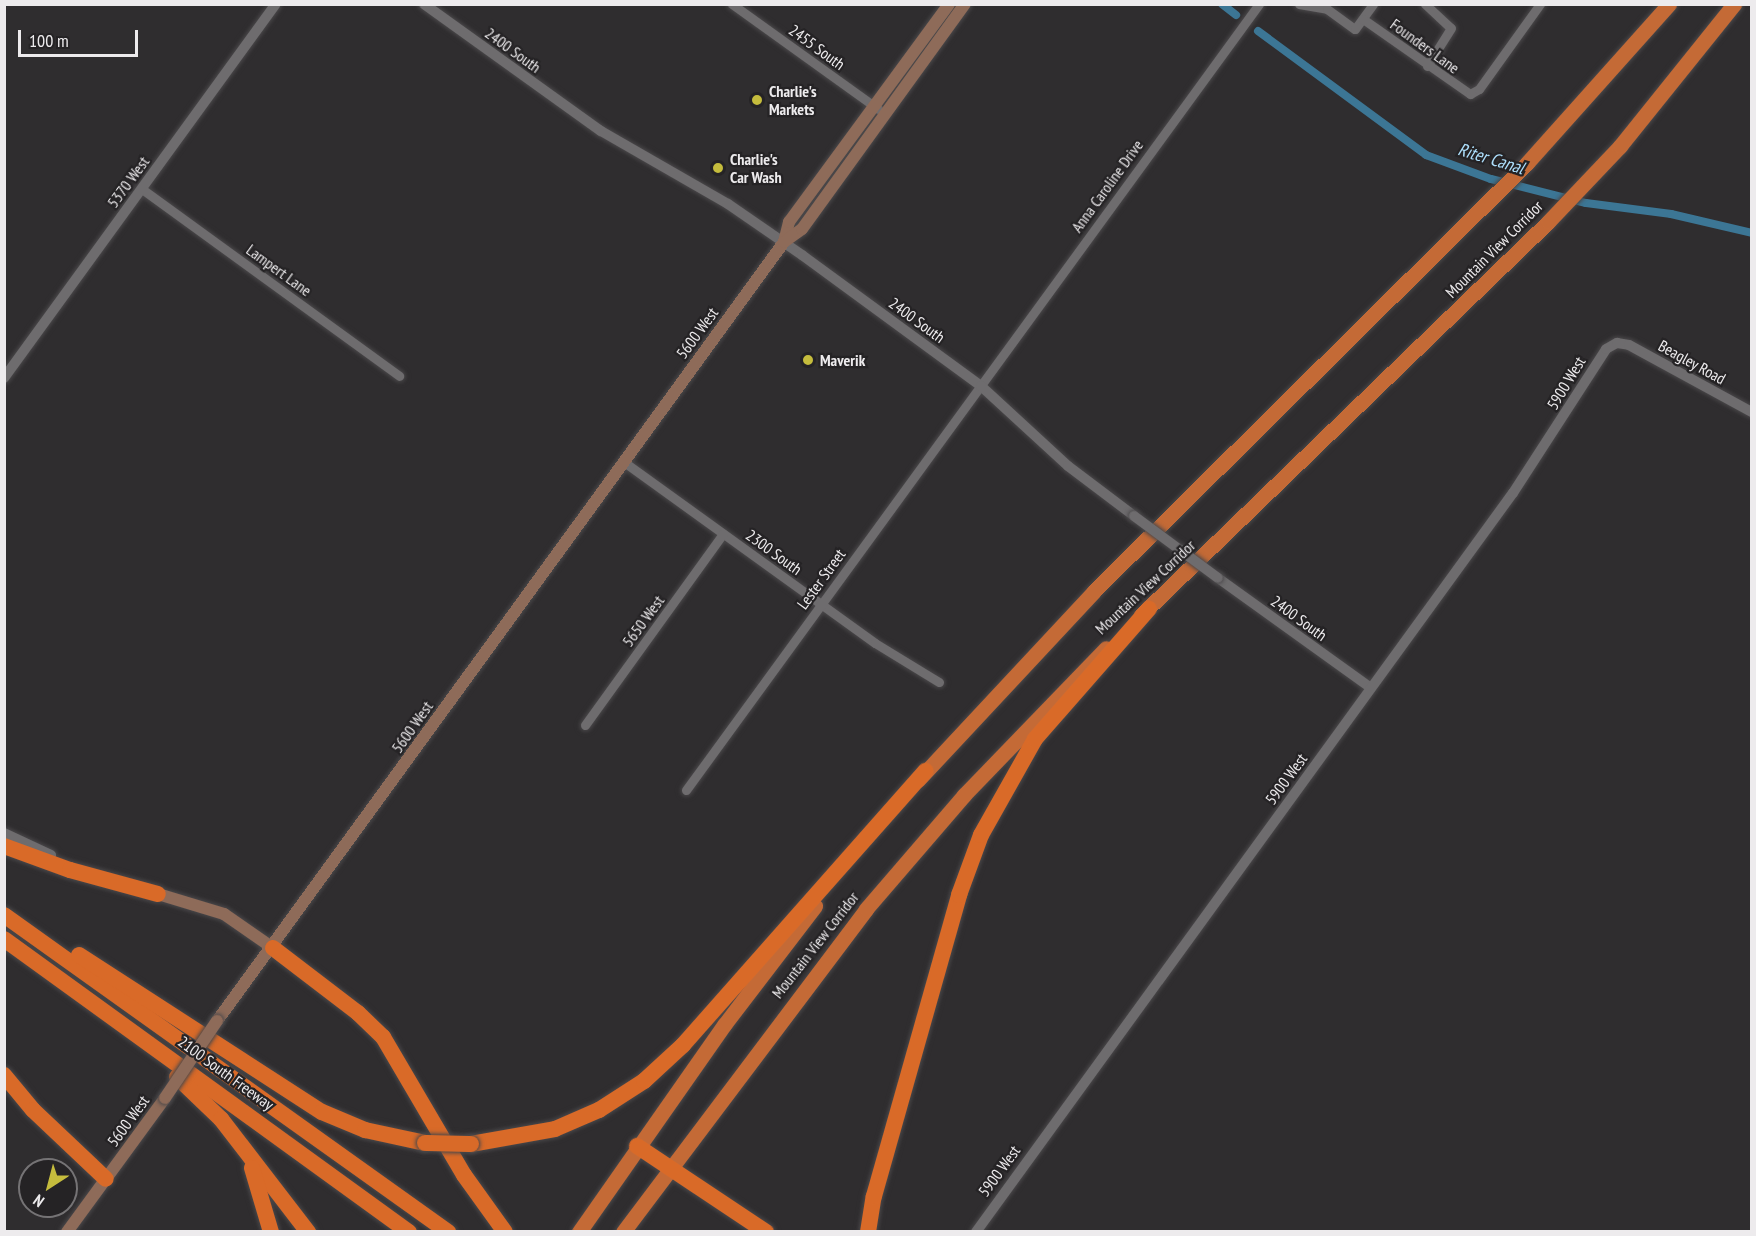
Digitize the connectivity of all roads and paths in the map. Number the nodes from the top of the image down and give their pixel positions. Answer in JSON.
{"nodes":[{"id":1,"x":276,"y":4,"type":"edge"},
{"id":2,"x":424,"y":4,"type":"edge"},
{"id":3,"x":732,"y":4,"type":"edge"},
{"id":4,"x":948,"y":4,"type":"edge"},
{"id":5,"x":965,"y":4,"type":"edge"},
{"id":6,"x":1259,"y":4,"type":"edge"},
{"id":7,"x":1299,"y":4,"type":"edge"},
{"id":8,"x":1373,"y":4,"type":"edge"},
{"id":9,"x":1425,"y":4,"type":"edge"},
{"id":10,"x":1540,"y":4,"type":"edge"},
{"id":11,"x":1669,"y":4,"type":"edge"},
{"id":12,"x":1734,"y":4,"type":"edge"},
{"id":13,"x":1323,"y":6,"type":"edge"},
{"id":14,"x":1363,"y":19,"type":"junction"},
{"id":15,"x":1426,"y":66,"type":"junction"},
{"id":16,"x":874,"y":106,"type":"junction"},
{"id":17,"x":885,"y":114,"type":"junction"},
{"id":18,"x":142,"y":189,"type":"junction"},
{"id":19,"x":783,"y":242,"type":"junction"},
{"id":20,"x":1617,"y":343,"type":"joint"},
{"id":21,"x":399,"y":376,"type":"dead end"},
{"id":22,"x":4,"y":378,"type":"edge"},
{"id":23,"x":981,"y":386,"type":"junction"},
{"id":24,"x":1752,"y":412,"type":"edge"},
{"id":25,"x":624,"y":462,"type":"junction"},
{"id":26,"x":723,"y":534,"type":"junction"},
{"id":27,"x":821,"y":605,"type":"junction"},
{"id":28,"x":1149,"y":609,"type":"junction"},
{"id":29,"x":939,"y":682,"type":"dead end"},
{"id":30,"x":1371,"y":688,"type":"junction"},
{"id":31,"x":585,"y":725,"type":"dead end"},
{"id":32,"x":925,"y":771,"type":"junction"},
{"id":33,"x":686,"y":790,"type":"dead end"},
{"id":34,"x":4,"y":833,"type":"edge"},
{"id":35,"x":4,"y":846,"type":"edge"},
{"id":36,"x":158,"y":894,"type":"junction"},
{"id":37,"x":4,"y":903,"type":"edge"},
{"id":38,"x":4,"y":915,"type":"edge"},
{"id":39,"x":4,"y":939,"type":"edge"},
{"id":40,"x":273,"y":948,"type":"junction"},
{"id":41,"x":4,"y":952,"type":"edge"},
{"id":42,"x":4,"y":1075,"type":"edge"},
{"id":43,"x":240,"y":1143,"type":"junction"},
{"id":44,"x":637,"y":1146,"type":"junction"},
{"id":45,"x":669,"y":1166,"type":"junction"},
{"id":46,"x":106,"y":1179,"type":"junction"},
{"id":47,"x":68,"y":1232,"type":"edge"},
{"id":48,"x":271,"y":1232,"type":"edge"},
{"id":49,"x":308,"y":1232,"type":"edge"},
{"id":50,"x":409,"y":1232,"type":"edge"},
{"id":51,"x":448,"y":1232,"type":"edge"},
{"id":52,"x":505,"y":1232,"type":"edge"},
{"id":53,"x":579,"y":1232,"type":"edge"},
{"id":54,"x":623,"y":1232,"type":"edge"},
{"id":55,"x":766,"y":1232,"type":"edge"},
{"id":56,"x":868,"y":1232,"type":"edge"},
{"id":57,"x":976,"y":1232,"type":"edge"}],
"edges":[{"from":1,"to":18,"type":"street","name":"5370 West"},
{"from":2,"to":19,"type":"street","name":"2400 South"},
{"from":3,"to":16,"type":"street","name":"2455 South"},
{"from":4,"to":16,"type":"main road","name":"5600 West"},
{"from":5,"to":17,"type":"main road","name":"5600 West"},
{"from":6,"to":23,"type":"street","name":"Anna Caroline Drive"},
{"from":7,"to":13,"type":"street"},
{"from":8,"to":14,"type":"street"},
{"from":9,"to":15,"type":"street"},
{"from":10,"to":15,"type":"street","name":"Founders Lane"},
{"from":11,"to":32,"type":"highway","name":"Mountain View Corridor"},
{"from":12,"to":28,"type":"highway","name":"Mountain View Corridor"},
{"from":13,"to":14,"type":"street"},
{"from":14,"to":15,"type":"street","name":"Founders Lane"},
{"from":16,"to":17,"type":"street","name":"2455 South"},
{"from":16,"to":19,"type":"main road","name":"5600 West"},
{"from":17,"to":19,"type":"main road","name":"5600 West"},
{"from":18,"to":21,"type":"street","name":"Lampert Lane"},
{"from":18,"to":22,"type":"street","name":"5370 West"},
{"from":19,"to":23,"type":"street","name":"2400 South"},
{"from":19,"to":25,"type":"main road","name":"5600 West"},
{"from":20,"to":24,"type":"street","name":"Beagley Road"},
{"from":20,"to":30,"type":"street","name":"5900 West"},
{"from":23,"to":27,"type":"street","name":"Lester Street"},
{"from":23,"to":30,"type":"street","name":"2400 South","bridge":true},
{"from":25,"to":26,"type":"street","name":"2300 South"},
{"from":25,"to":40,"type":"main road","name":"5600 West"},
{"from":26,"to":27,"type":"street","name":"2300 South"},
{"from":26,"to":31,"type":"street","name":"5650 West"},
{"from":27,"to":29,"type":"street","name":"2300 South"},
{"from":27,"to":33,"type":"street","name":"Lester Street"},
{"from":28,"to":45,"type":"highway","name":"Mountain View Corridor"},
{"from":28,"to":56,"type":"highway"},
{"from":30,"to":57,"type":"street","name":"5900 West"},
{"from":32,"to":37,"type":"highway","bridge":true},
{"from":32,"to":44,"type":"highway","name":"Mountain View Corridor"},
{"from":34,"to":36,"type":"street"},
{"from":35,"to":36,"type":"highway"},
{"from":36,"to":40,"type":"main road"},
{"from":38,"to":51,"type":"highway","name":"2100 South Freeway"},
{"from":39,"to":50,"type":"highway","name":"2100 South Freeway"},
{"from":40,"to":46,"type":"main road","name":"5600 West","bridge":true},
{"from":40,"to":52,"type":"highway"},
{"from":41,"to":43,"type":"highway"},
{"from":42,"to":46,"type":"highway"},
{"from":43,"to":48,"type":"highway"},
{"from":43,"to":49,"type":"highway"},
{"from":44,"to":45,"type":"highway"},
{"from":44,"to":53,"type":"highway","name":"Mountain View Corridor"},
{"from":45,"to":54,"type":"highway","name":"Mountain View Corridor"},
{"from":45,"to":55,"type":"highway"},
{"from":46,"to":47,"type":"main road","name":"5600 West"}]}
